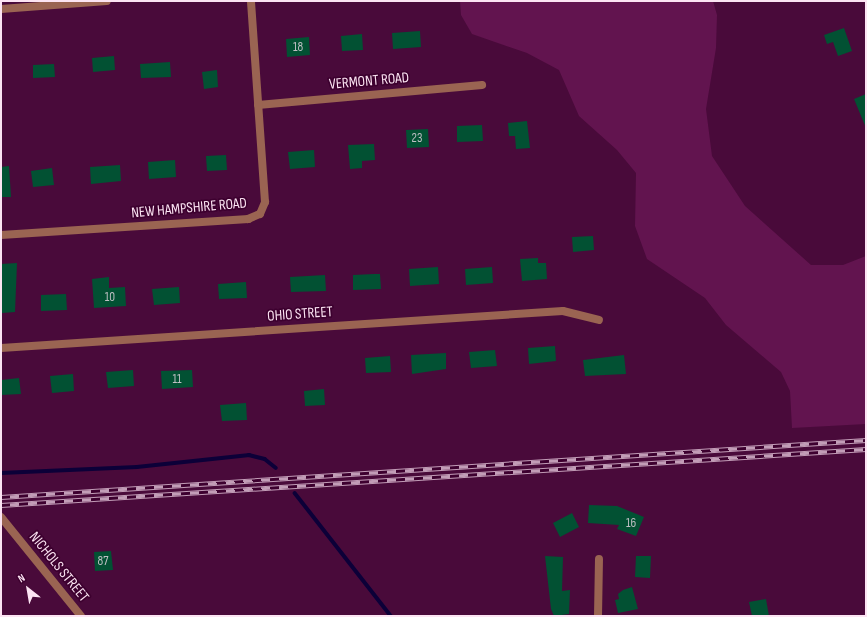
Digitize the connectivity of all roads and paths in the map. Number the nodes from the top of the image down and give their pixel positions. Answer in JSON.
{"nodes":[{"id":1,"x":107,"y":1,"type":"edge"},
{"id":2,"x":251,"y":1,"type":"edge"},
{"id":3,"x":1,"y":8,"type":"edge"},
{"id":4,"x":482,"y":85,"type":"dead end"},
{"id":5,"x":258,"y":105,"type":"junction"},
{"id":6,"x":1,"y":235,"type":"edge"},
{"id":7,"x":598,"y":320,"type":"dead end"},
{"id":8,"x":1,"y":348,"type":"edge"},
{"id":9,"x":2,"y":518,"type":"edge"},
{"id":10,"x":599,"y":559,"type":"dead end"},
{"id":11,"x":81,"y":616,"type":"edge"},
{"id":12,"x":598,"y":616,"type":"edge"}],
"edges":[{"from":1,"to":3,"type":"street"},
{"from":2,"to":5,"type":"street","name":"NEW HAMPSHIRE ROAD"},
{"from":4,"to":5,"type":"street","name":"VERMONT ROAD"},
{"from":5,"to":6,"type":"street","name":"NEW HAMPSHIRE ROAD"},
{"from":7,"to":8,"type":"street","name":"OHIO STREET"},
{"from":9,"to":11,"type":"street","name":"NICHOLS STREET"},
{"from":10,"to":12,"type":"street"}]}
